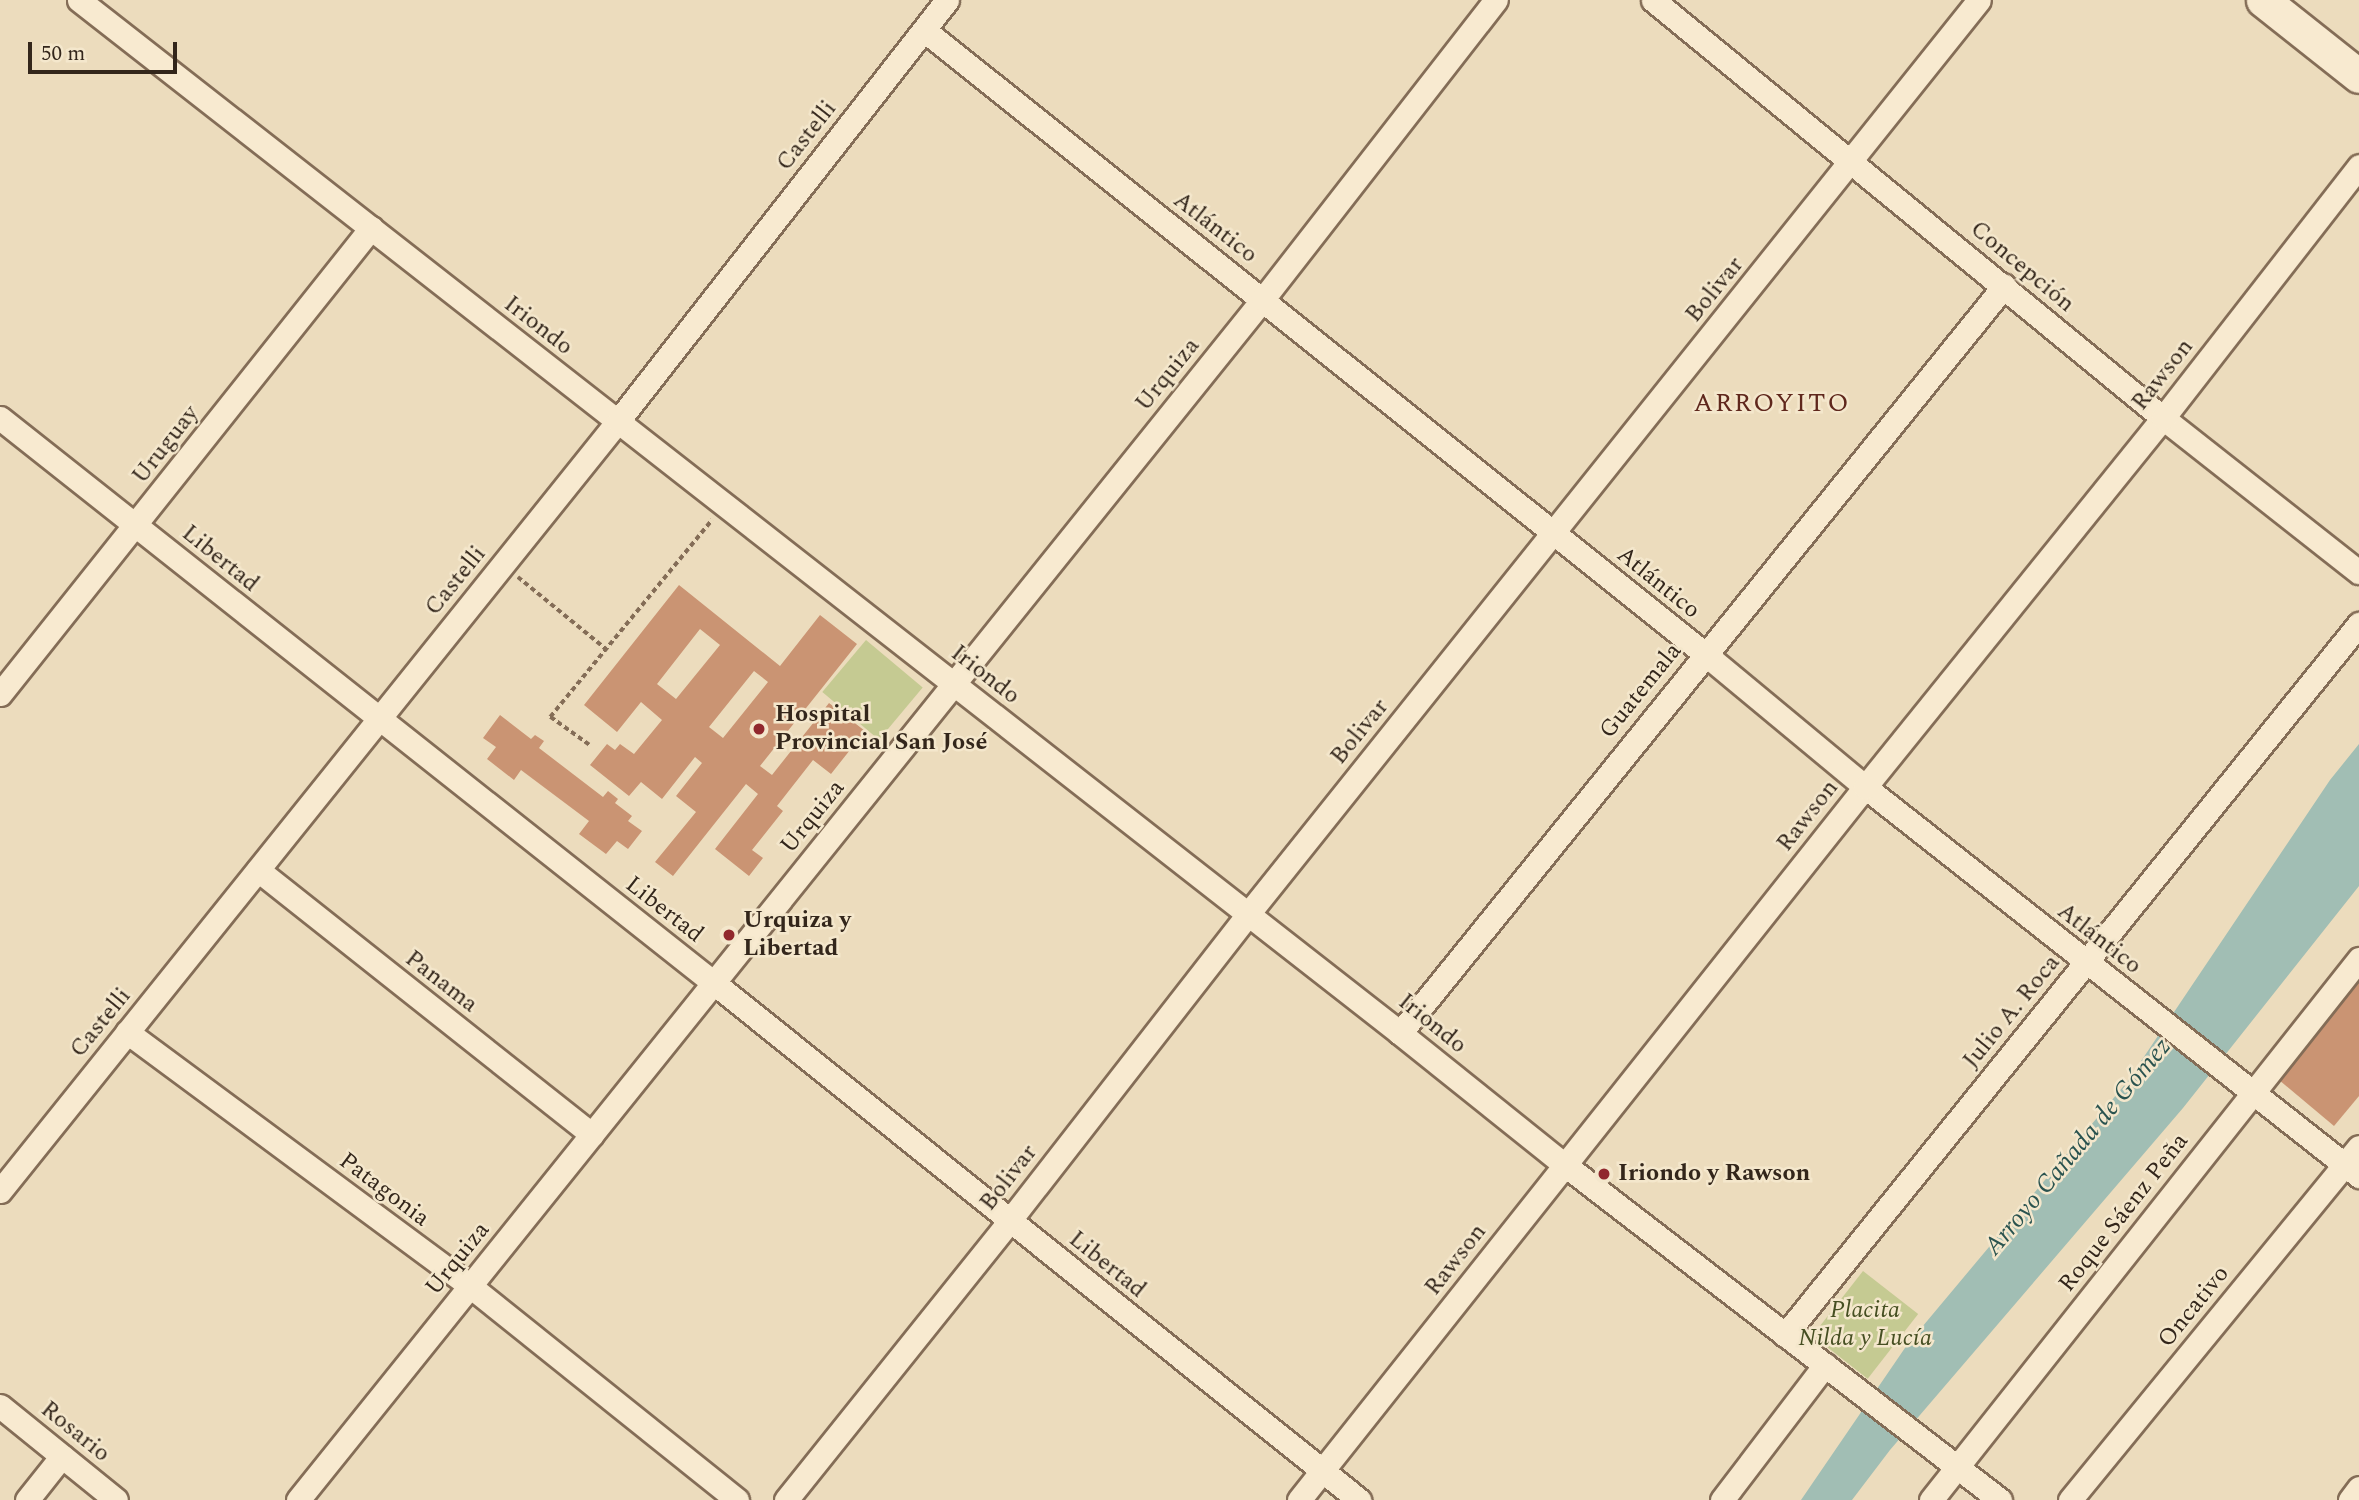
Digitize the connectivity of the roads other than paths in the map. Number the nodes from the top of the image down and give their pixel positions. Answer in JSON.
{"nodes":[{"id":1,"x":79,"y":0,"type":"edge"},
{"id":2,"x":947,"y":0,"type":"edge"},
{"id":3,"x":1496,"y":0,"type":"edge"},
{"id":4,"x":1653,"y":0,"type":"edge"},
{"id":5,"x":1979,"y":0,"type":"edge"},
{"id":6,"x":2263,"y":0,"type":"edge"},
{"id":7,"x":924,"y":30,"type":"junction"},
{"id":8,"x":2359,"y":76,"type":"edge"},
{"id":9,"x":1852,"y":161,"type":"junction"},
{"id":10,"x":2359,"y":166,"type":"edge"},
{"id":11,"x":371,"y":228,"type":"junction"},
{"id":12,"x":2004,"y":286,"type":"junction"},
{"id":13,"x":1263,"y":299,"type":"junction"},
{"id":14,"x":0,"y":418,"type":"edge"},
{"id":15,"x":2163,"y":418,"type":"junction"},
{"id":16,"x":618,"y":421,"type":"junction"},
{"id":17,"x":136,"y":526,"type":"junction"},
{"id":18,"x":1553,"y":532,"type":"junction"},
{"id":19,"x":2359,"y":572,"type":"edge"},
{"id":20,"x":2359,"y":624,"type":"edge"},
{"id":21,"x":1705,"y":654,"type":"junction"},
{"id":22,"x":954,"y":685,"type":"junction"},
{"id":23,"x":0,"y":694,"type":"edge"},
{"id":24,"x":378,"y":719,"type":"junction"},
{"id":25,"x":1865,"y":787,"type":"junction"},
{"id":26,"x":258,"y":870,"type":"junction"},
{"id":27,"x":1248,"y":914,"type":"junction"},
{"id":28,"x":2359,"y":959,"type":"edge"},
{"id":29,"x":2085,"y":962,"type":"junction"},
{"id":30,"x":713,"y":982,"type":"junction"},
{"id":31,"x":127,"y":1032,"type":"junction"},
{"id":32,"x":1400,"y":1033,"type":"junction"},
{"id":33,"x":2246,"y":1086,"type":"junction"},
{"id":34,"x":592,"y":1135,"type":"junction"},
{"id":35,"x":2354,"y":1163,"type":"edge"},
{"id":36,"x":1565,"y":1165,"type":"junction"},
{"id":37,"x":0,"y":1191,"type":"edge"},
{"id":38,"x":1010,"y":1220,"type":"junction"},
{"id":39,"x":470,"y":1286,"type":"junction"},
{"id":40,"x":1785,"y":1335,"type":"junction"},
{"id":41,"x":1825,"y":1365,"type":"junction"},
{"id":42,"x":0,"y":1406,"type":"edge"},
{"id":43,"x":62,"y":1456,"type":"junction"},
{"id":44,"x":1959,"y":1465,"type":"junction"},
{"id":45,"x":1322,"y":1471,"type":"junction"},
{"id":46,"x":2359,"y":1488,"type":"edge"},
{"id":47,"x":27,"y":1500,"type":"edge"},
{"id":48,"x":116,"y":1500,"type":"edge"},
{"id":49,"x":298,"y":1500,"type":"edge"},
{"id":50,"x":737,"y":1500,"type":"edge"},
{"id":51,"x":786,"y":1500,"type":"edge"},
{"id":52,"x":1299,"y":1500,"type":"edge"},
{"id":53,"x":1359,"y":1500,"type":"edge"},
{"id":54,"x":1722,"y":1500,"type":"edge"},
{"id":55,"x":1931,"y":1500,"type":"edge"},
{"id":56,"x":2000,"y":1500,"type":"edge"},
{"id":57,"x":2070,"y":1500,"type":"edge"},
{"id":58,"x":2350,"y":1500,"type":"edge"}],
"edges":[{"from":1,"to":11,"type":"street","name":"Iriondo"},
{"from":2,"to":7,"type":"street","name":"Castelli"},
{"from":3,"to":13,"type":"street","name":"Urquiza"},
{"from":4,"to":9,"type":"street","name":"Concepción"},
{"from":5,"to":9,"type":"street","name":"Bolivar"},
{"from":6,"to":8,"type":"main road"},
{"from":7,"to":13,"type":"street","name":"Atlántico"},
{"from":7,"to":16,"type":"street","name":"Castelli"},
{"from":9,"to":12,"type":"street","name":"Concepción"},
{"from":9,"to":18,"type":"street","name":"Bolivar"},
{"from":10,"to":15,"type":"street","name":"Rawson"},
{"from":11,"to":16,"type":"street","name":"Iriondo"},
{"from":11,"to":17,"type":"street","name":"Uruguay"},
{"from":12,"to":15,"type":"street","name":"Concepción"},
{"from":12,"to":21,"type":"street","name":"Guatemala"},
{"from":13,"to":18,"type":"street","name":"Atlántico"},
{"from":13,"to":22,"type":"street","name":"Urquiza"},
{"from":14,"to":17,"type":"street","name":"Libertad"},
{"from":15,"to":19,"type":"street","name":"Concepción"},
{"from":15,"to":25,"type":"street","name":"Rawson"},
{"from":16,"to":22,"type":"street","name":"Iriondo"},
{"from":16,"to":24,"type":"street","name":"Castelli"},
{"from":17,"to":23,"type":"street","name":"Uruguay"},
{"from":17,"to":24,"type":"street","name":"Libertad"},
{"from":18,"to":21,"type":"street","name":"Atlántico"},
{"from":18,"to":27,"type":"street","name":"Bolivar"},
{"from":20,"to":29,"type":"street","name":"Julio A. Roca"},
{"from":21,"to":25,"type":"street","name":"Atlántico"},
{"from":21,"to":32,"type":"street","name":"Guatemala"},
{"from":22,"to":27,"type":"street","name":"Iriondo"},
{"from":22,"to":30,"type":"street","name":"Urquiza"},
{"from":24,"to":26,"type":"street","name":"Castelli"},
{"from":24,"to":30,"type":"street","name":"Libertad"},
{"from":25,"to":29,"type":"street","name":"Atlántico"},
{"from":25,"to":36,"type":"street","name":"Rawson"},
{"from":26,"to":31,"type":"street","name":"Castelli"},
{"from":26,"to":34,"type":"street","name":"Panama"},
{"from":27,"to":32,"type":"street","name":"Iriondo"},
{"from":27,"to":38,"type":"street","name":"Bolivar"},
{"from":28,"to":33,"type":"street","name":"Roque Sáenz Peña"},
{"from":29,"to":33,"type":"street","name":"Atlántico"},
{"from":29,"to":40,"type":"street","name":"Julio A. Roca"},
{"from":30,"to":34,"type":"street","name":"Urquiza"},
{"from":30,"to":38,"type":"street","name":"Libertad"},
{"from":31,"to":37,"type":"street","name":"Castelli"},
{"from":31,"to":39,"type":"street","name":"Patagonia"},
{"from":32,"to":36,"type":"street","name":"Iriondo"},
{"from":33,"to":35,"type":"street","name":"Atlántico"},
{"from":33,"to":44,"type":"street","name":"Roque Sáenz Peña"},
{"from":34,"to":39,"type":"street","name":"Urquiza"},
{"from":35,"to":57,"type":"street","name":"Oncativo"},
{"from":36,"to":40,"type":"street","name":"Iriondo"},
{"from":36,"to":45,"type":"street","name":"Rawson"},
{"from":38,"to":45,"type":"street","name":"Libertad"},
{"from":38,"to":51,"type":"street","name":"Bolivar"},
{"from":39,"to":49,"type":"street","name":"Urquiza"},
{"from":39,"to":50,"type":"street","name":"Patagonia"},
{"from":40,"to":41,"type":"street","name":"Iriondo"},
{"from":41,"to":44,"type":"street","name":"Iriondo"},
{"from":41,"to":54,"type":"street"},
{"from":42,"to":43,"type":"street","name":"Rosario"},
{"from":43,"to":47,"type":"street"},
{"from":43,"to":48,"type":"street","name":"Rosario"},
{"from":44,"to":55,"type":"street","name":"Roque Sáenz Peña"},
{"from":44,"to":56,"type":"street"},
{"from":45,"to":52,"type":"street","name":"Rawson"},
{"from":45,"to":53,"type":"street","name":"Libertad"},
{"from":46,"to":58,"type":"street"}]}
